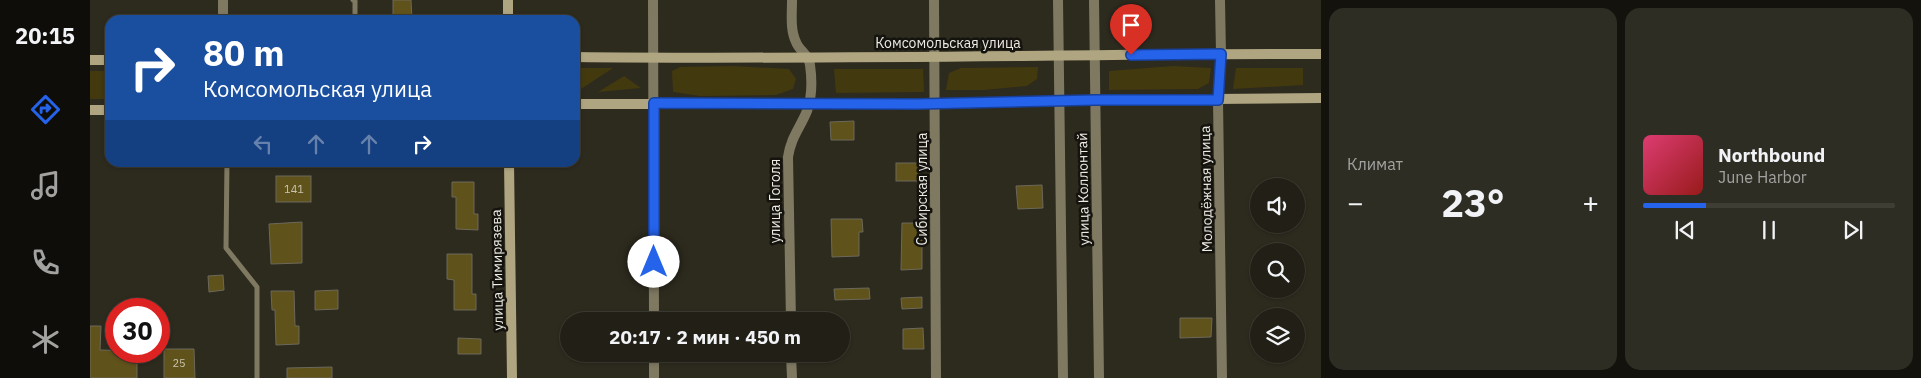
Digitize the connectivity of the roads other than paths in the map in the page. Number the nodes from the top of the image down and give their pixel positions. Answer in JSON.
{"nodes":[{"id":1,"x":223,"y":0,"type":"edge"},
{"id":2,"x":353,"y":0,"type":"edge"},
{"id":3,"x":508,"y":0,"type":"edge"},
{"id":4,"x":653,"y":0,"type":"edge"},
{"id":5,"x":792,"y":0,"type":"edge"},
{"id":6,"x":934,"y":0,"type":"edge"},
{"id":7,"x":1058,"y":0,"type":"edge"},
{"id":8,"x":1094,"y":0,"type":"edge"},
{"id":9,"x":1220,"y":0,"type":"edge"},
{"id":10,"x":223,"y":15,"type":"edge"},
{"id":11,"x":355,"y":15,"type":"edge"},
{"id":12,"x":508,"y":15,"type":"edge"},
{"id":13,"x":1221,"y":54,"type":"junction"},
{"id":14,"x":1321,"y":54,"type":"edge"},
{"id":15,"x":936,"y":56,"type":"junction"},
{"id":16,"x":1059,"y":56,"type":"junction"},
{"id":17,"x":1094,"y":56,"type":"junction"},
{"id":18,"x":580,"y":57,"type":"edge"},
{"id":19,"x":654,"y":58,"type":"junction"},
{"id":20,"x":809,"y":59,"type":"junction"},
{"id":21,"x":90,"y":60,"type":"edge"},
{"id":22,"x":105,"y":60,"type":"edge"},
{"id":23,"x":1321,"y":98,"type":"edge"},
{"id":24,"x":1060,"y":100,"type":"junction"},
{"id":25,"x":1095,"y":100,"type":"junction"},
{"id":26,"x":1218,"y":100,"type":"junction"},
{"id":27,"x":654,"y":103,"type":"junction"},
{"id":28,"x":580,"y":104,"type":"edge"},
{"id":29,"x":809,"y":104,"type":"junction"},
{"id":30,"x":935,"y":104,"type":"junction"},
{"id":31,"x":90,"y":110,"type":"edge"},
{"id":32,"x":105,"y":110,"type":"edge"},
{"id":33,"x":226,"y":167,"type":"edge"},
{"id":34,"x":509,"y":167,"type":"edge"},
{"id":35,"x":654,"y":312,"type":"edge"},
{"id":36,"x":791,"y":312,"type":"edge"},
{"id":37,"x":654,"y":362,"type":"edge"},
{"id":38,"x":792,"y":362,"type":"edge"},
{"id":39,"x":257,"y":378,"type":"edge"},
{"id":40,"x":512,"y":378,"type":"edge"},
{"id":41,"x":654,"y":378,"type":"edge"},
{"id":42,"x":792,"y":378,"type":"edge"},
{"id":43,"x":936,"y":378,"type":"edge"},
{"id":44,"x":1063,"y":378,"type":"edge"},
{"id":45,"x":1099,"y":378,"type":"edge"},
{"id":46,"x":1222,"y":378,"type":"edge"}],
"edges":[{"from":1,"to":10,"type":"street"},
{"from":2,"to":11,"type":"lane"},
{"from":3,"to":12,"type":"street"},
{"from":4,"to":19,"type":"street"},
{"from":5,"to":20,"type":"street"},
{"from":6,"to":15,"type":"street","name":"Сибирская улица"},
{"from":7,"to":16,"type":"street","name":"улица Коллонтай"},
{"from":8,"to":17,"type":"street","name":"улица Коллонтай"},
{"from":9,"to":13,"type":"street","name":"Молодёжная улица"},
{"from":13,"to":14,"type":"street","name":"Комсомольская улица"},
{"from":13,"to":17,"type":"street","name":"Комсомольская улица"},
{"from":13,"to":26,"type":"street","name":"Молодёжная улица"},
{"from":15,"to":16,"type":"street","name":"Комсомольская улица"},
{"from":15,"to":20,"type":"street","name":"Комсомольская улица"},
{"from":15,"to":30,"type":"street","name":"Сибирская улица"},
{"from":16,"to":17,"type":"street","name":"Комсомольская улица"},
{"from":16,"to":24,"type":"street","name":"улица Коллонтай"},
{"from":17,"to":25,"type":"street","name":"улица Коллонтай"},
{"from":18,"to":19,"type":"street","name":"Комсомольская улица"},
{"from":19,"to":20,"type":"street","name":"Комсомольская улица"},
{"from":19,"to":27,"type":"street"},
{"from":20,"to":29,"type":"street","name":"улица Гоголя"},
{"from":21,"to":22,"type":"street"},
{"from":23,"to":26,"type":"street"},
{"from":24,"to":25,"type":"street"},
{"from":24,"to":30,"type":"street"},
{"from":24,"to":44,"type":"street","name":"улица Коллонтай"},
{"from":25,"to":26,"type":"street"},
{"from":25,"to":45,"type":"street","name":"улица Коллонтай"},
{"from":26,"to":46,"type":"street","name":"Молодёжная улица"},
{"from":27,"to":28,"type":"street"},
{"from":27,"to":29,"type":"street"},
{"from":27,"to":35,"type":"street"},
{"from":29,"to":30,"type":"street"},
{"from":29,"to":36,"type":"street","name":"улица Гоголя"},
{"from":30,"to":43,"type":"street","name":"Сибирская улица"},
{"from":31,"to":32,"type":"street"},
{"from":33,"to":39,"type":"lane"},
{"from":34,"to":40,"type":"street","name":"улица Тимирязева"},
{"from":37,"to":41,"type":"street"},
{"from":38,"to":42,"type":"street"}]}
